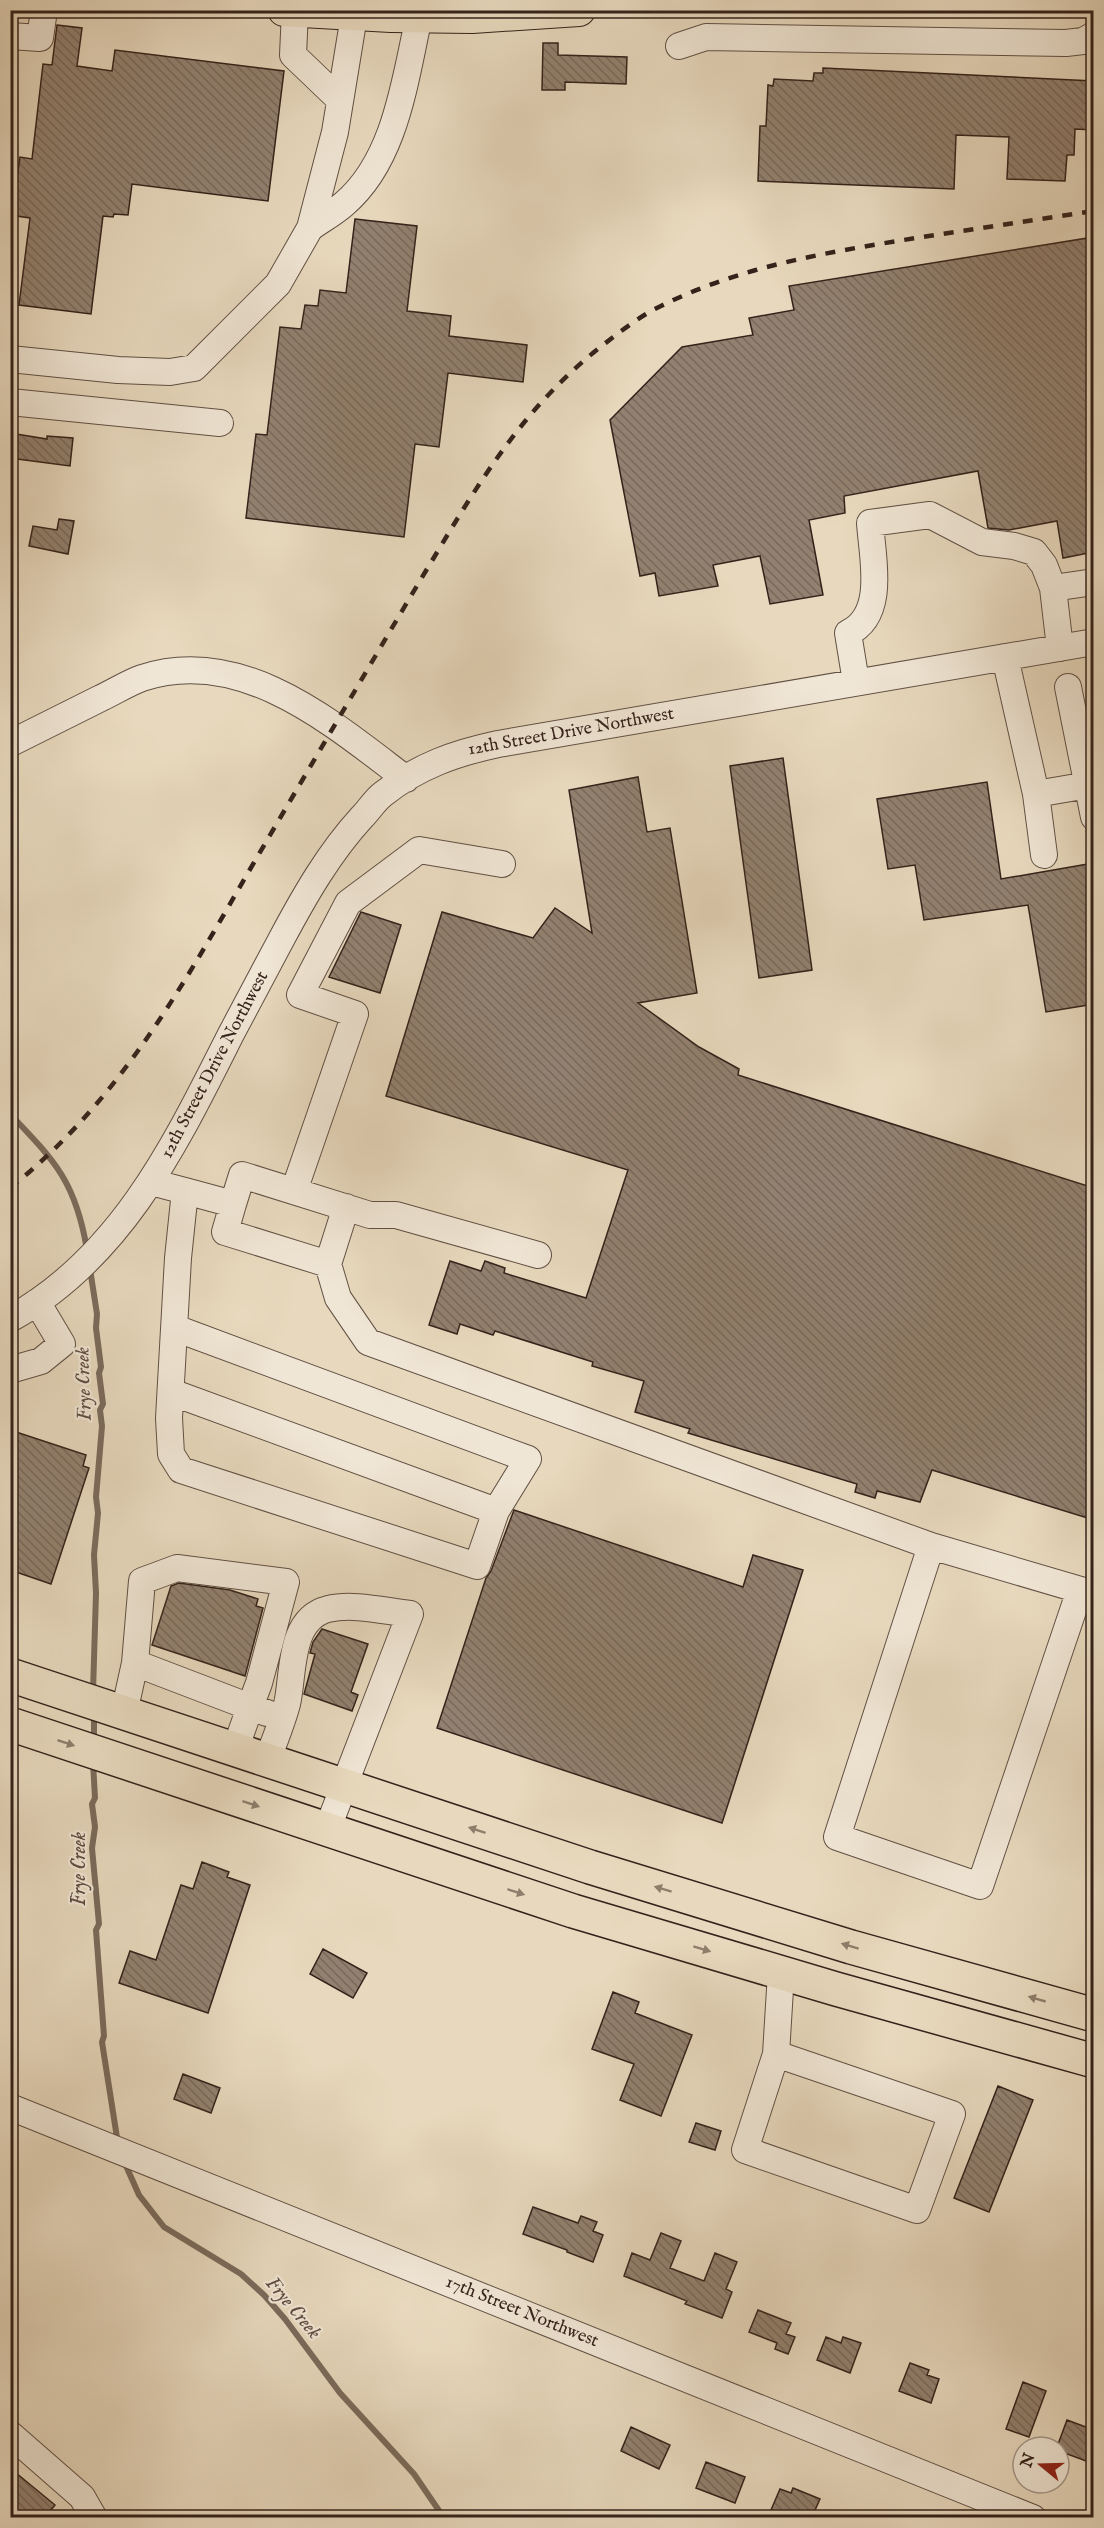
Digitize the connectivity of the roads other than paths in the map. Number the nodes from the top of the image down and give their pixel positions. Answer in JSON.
{"nodes":[{"id":1,"x":44,"y":10,"type":"edge"},
{"id":2,"x":284,"y":10,"type":"edge"},
{"id":3,"x":579,"y":10,"type":"edge"},
{"id":4,"x":295,"y":11,"type":"edge"},
{"id":5,"x":355,"y":12,"type":"edge"},
{"id":6,"x":419,"y":17,"type":"junction"},
{"id":7,"x":10,"y":36,"type":"edge"},
{"id":8,"x":1090,"y":41,"type":"edge"},
{"id":9,"x":679,"y":46,"type":"dead end"},
{"id":10,"x":340,"y":100,"type":"junction"},
{"id":11,"x":310,"y":228,"type":"junction"},
{"id":12,"x":10,"y":359,"type":"edge"},
{"id":13,"x":10,"y":402,"type":"edge"},
{"id":14,"x":220,"y":423,"type":"dead end"},
{"id":15,"x":1094,"y":582,"type":"edge"},
{"id":16,"x":1053,"y":588,"type":"junction"},
{"id":17,"x":1094,"y":642,"type":"edge"},
{"id":18,"x":1060,"y":648,"type":"junction"},
{"id":19,"x":1005,"y":657,"type":"junction"},
{"id":20,"x":856,"y":682,"type":"junction"},
{"id":21,"x":1068,"y":687,"type":"dead end"},
{"id":22,"x":11,"y":743,"type":"edge"},
{"id":23,"x":406,"y":779,"type":"junction"},
{"id":24,"x":1091,"y":784,"type":"edge"},
{"id":25,"x":1036,"y":794,"type":"junction"},
{"id":26,"x":1094,"y":818,"type":"edge"},
{"id":27,"x":1044,"y":855,"type":"dead end"},
{"id":28,"x":502,"y":864,"type":"dead end"},
{"id":29,"x":151,"y":1182,"type":"junction"},
{"id":30,"x":185,"y":1191,"type":"junction"},
{"id":31,"x":294,"y":1191,"type":"junction"},
{"id":32,"x":233,"y":1204,"type":"junction"},
{"id":33,"x":346,"y":1207,"type":"junction"},
{"id":34,"x":538,"y":1255,"type":"dead end"},
{"id":35,"x":328,"y":1264,"type":"junction"},
{"id":36,"x":37,"y":1302,"type":"junction"},
{"id":37,"x":10,"y":1319,"type":"edge"},
{"id":38,"x":175,"y":1328,"type":"junction"},
{"id":39,"x":10,"y":1370,"type":"edge"},
{"id":40,"x":171,"y":1392,"type":"junction"},
{"id":41,"x":496,"y":1511,"type":"junction"},
{"id":42,"x":931,"y":1546,"type":"junction"},
{"id":43,"x":1087,"y":1592,"type":"edge"},
{"id":44,"x":135,"y":1663,"type":"junction"},
{"id":45,"x":10,"y":1675,"type":"edge"},
{"id":46,"x":250,"y":1707,"type":"junction"},
{"id":47,"x":124,"y":1713,"type":"junction"},
{"id":48,"x":282,"y":1718,"type":"junction"},
{"id":49,"x":10,"y":1724,"type":"edge"},
{"id":50,"x":235,"y":1750,"type":"junction"},
{"id":51,"x":267,"y":1761,"type":"junction"},
{"id":52,"x":344,"y":1786,"type":"junction"},
{"id":53,"x":327,"y":1830,"type":"junction"},
{"id":54,"x":781,"y":1973,"type":"junction"},
{"id":55,"x":1094,"y":2015,"type":"edge"},
{"id":56,"x":776,"y":2054,"type":"junction"},
{"id":57,"x":1094,"y":2061,"type":"edge"},
{"id":58,"x":10,"y":2107,"type":"edge"},
{"id":59,"x":10,"y":2434,"type":"edge"},
{"id":60,"x":94,"y":2517,"type":"edge"},
{"id":61,"x":1033,"y":2517,"type":"edge"}],
"edges":[{"from":1,"to":7,"type":"street"},
{"from":2,"to":4,"type":"main road"},
{"from":3,"to":6,"type":"main road"},
{"from":4,"to":5,"type":"main road"},
{"from":4,"to":10,"type":"street"},
{"from":5,"to":6,"type":"main road"},
{"from":5,"to":10,"type":"street"},
{"from":6,"to":11,"type":"street"},
{"from":8,"to":9,"type":"street"},
{"from":10,"to":11,"type":"street"},
{"from":11,"to":12,"type":"street"},
{"from":13,"to":14,"type":"street"},
{"from":15,"to":16,"type":"street"},
{"from":16,"to":18,"type":"street"},
{"from":16,"to":20,"type":"street"},
{"from":17,"to":18,"type":"street","name":"12th Street Drive Northwest"},
{"from":18,"to":19,"type":"street","name":"12th Street Drive Northwest"},
{"from":19,"to":20,"type":"street","name":"12th Street Drive Northwest"},
{"from":19,"to":25,"type":"street"},
{"from":20,"to":23,"type":"street","name":"12th Street Drive Northwest"},
{"from":21,"to":24,"type":"street"},
{"from":22,"to":23,"type":"street"},
{"from":23,"to":29,"type":"street","name":"12th Street Drive Northwest"},
{"from":24,"to":25,"type":"street"},
{"from":24,"to":26,"type":"street"},
{"from":25,"to":27,"type":"street"},
{"from":28,"to":31,"type":"street"},
{"from":29,"to":30,"type":"street"},
{"from":29,"to":36,"type":"street","name":"12th Street Drive Northwest"},
{"from":30,"to":32,"type":"street"},
{"from":30,"to":38,"type":"street"},
{"from":31,"to":32,"type":"street"},
{"from":31,"to":33,"type":"street"},
{"from":32,"to":35,"type":"street"},
{"from":33,"to":34,"type":"street"},
{"from":33,"to":35,"type":"street"},
{"from":35,"to":42,"type":"street"},
{"from":36,"to":37,"type":"street","name":"12th Street Drive Northwest"},
{"from":36,"to":39,"type":"street"},
{"from":38,"to":40,"type":"street"},
{"from":38,"to":41,"type":"street"},
{"from":40,"to":41,"type":"street"},
{"from":40,"to":41,"type":"street"},
{"from":42,"to":43,"type":"street"},
{"from":42,"to":43,"type":"street"},
{"from":44,"to":46,"type":"street"},
{"from":44,"to":46,"type":"street"},
{"from":44,"to":47,"type":"street"},
{"from":45,"to":47,"type":"highway"},
{"from":46,"to":48,"type":"street"},
{"from":46,"to":50,"type":"street"},
{"from":47,"to":50,"type":"highway"},
{"from":48,"to":51,"type":"street"},
{"from":48,"to":52,"type":"street"},
{"from":49,"to":53,"type":"highway","one_way":true},
{"from":50,"to":51,"type":"highway"},
{"from":51,"to":52,"type":"highway"},
{"from":52,"to":53,"type":"street"},
{"from":55,"to":52,"type":"highway","one_way":true},
{"from":53,"to":54,"type":"highway","one_way":true},
{"from":54,"to":56,"type":"street"},
{"from":54,"to":57,"type":"highway"},
{"from":56,"to":56,"type":"street"},
{"from":58,"to":61,"type":"street","name":"17th Street Northwest"},
{"from":59,"to":60,"type":"street"}]}
